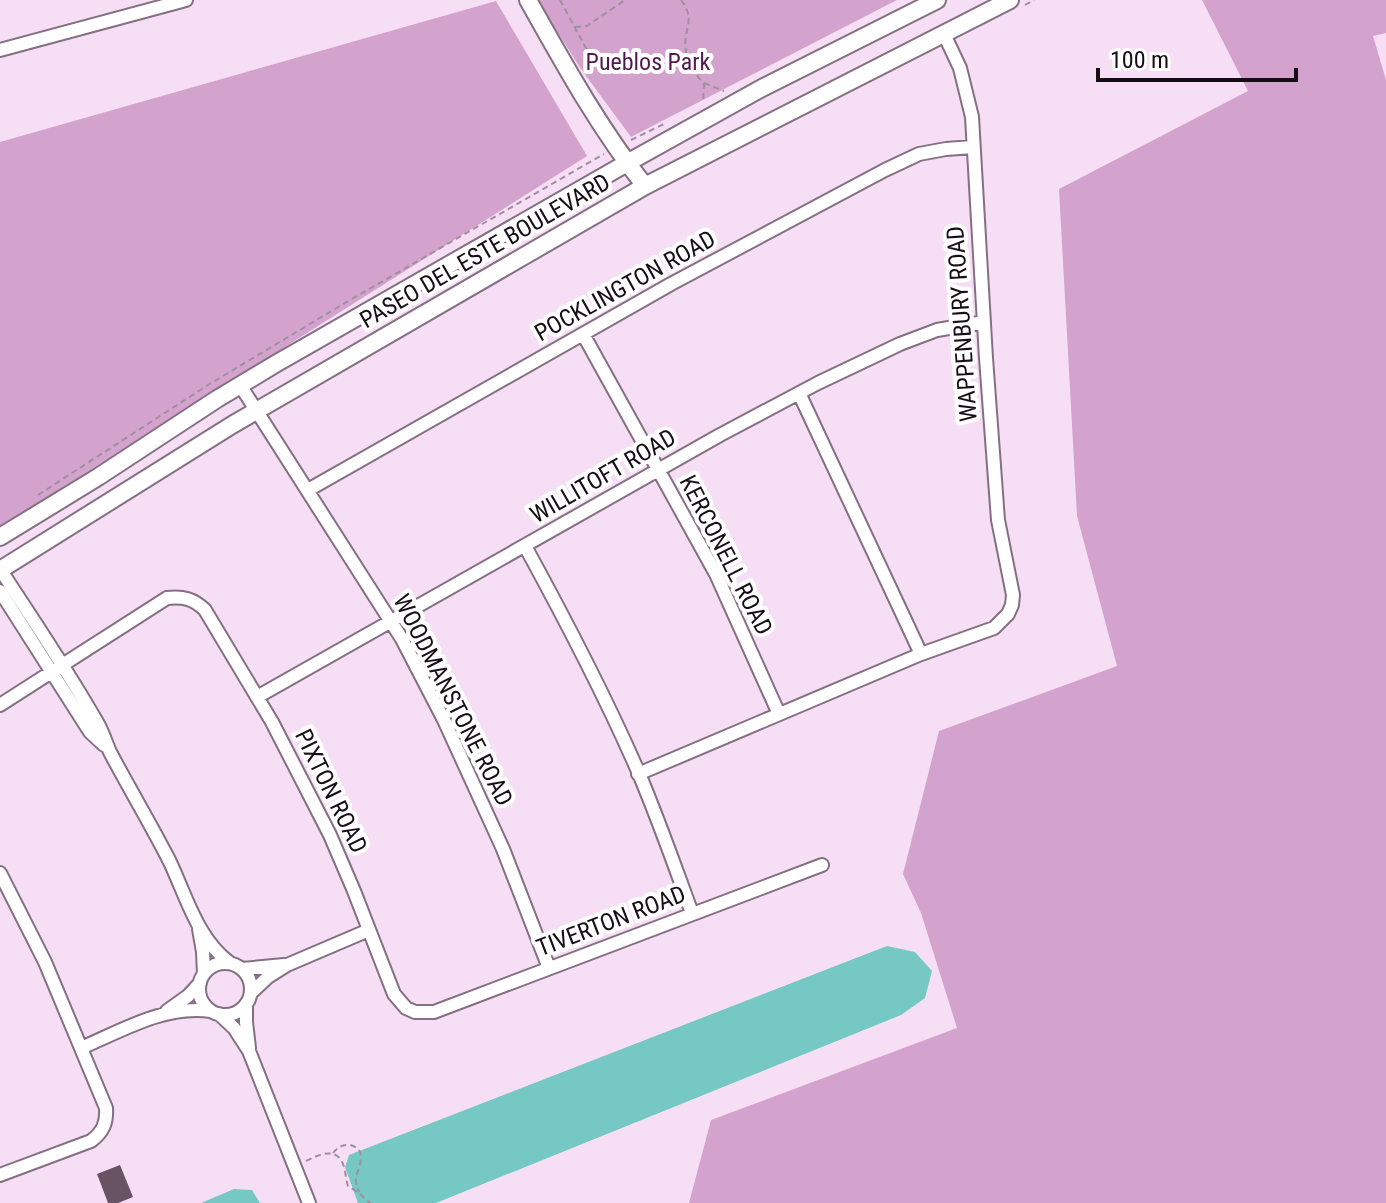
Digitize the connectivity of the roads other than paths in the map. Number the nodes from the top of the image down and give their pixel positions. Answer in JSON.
{"nodes":[{"id":1,"x":186,"y":0,"type":"edge"},
{"id":2,"x":528,"y":0,"type":"edge"},
{"id":3,"x":937,"y":0,"type":"edge"},
{"id":4,"x":1010,"y":0,"type":"edge"},
{"id":5,"x":944,"y":34,"type":"junction"},
{"id":6,"x":0,"y":50,"type":"edge"},
{"id":7,"x":973,"y":147,"type":"junction"},
{"id":8,"x":627,"y":163,"type":"junction"},
{"id":9,"x":645,"y":186,"type":"junction"},
{"id":10,"x":984,"y":322,"type":"junction"},
{"id":11,"x":583,"y":334,"type":"junction"},
{"id":12,"x":240,"y":385,"type":"junction"},
{"id":13,"x":799,"y":393,"type":"junction"},
{"id":14,"x":257,"y":411,"type":"junction"},
{"id":15,"x":658,"y":471,"type":"junction"},
{"id":16,"x":308,"y":490,"type":"junction"},
{"id":17,"x":0,"y":537,"type":"edge"},
{"id":18,"x":525,"y":546,"type":"junction"},
{"id":19,"x":0,"y":570,"type":"edge"},
{"id":20,"x":0,"y":591,"type":"edge"},
{"id":21,"x":391,"y":621,"type":"junction"},
{"id":22,"x":921,"y":654,"type":"junction"},
{"id":23,"x":57,"y":668,"type":"junction"},
{"id":24,"x":257,"y":697,"type":"junction"},
{"id":25,"x":0,"y":705,"type":"edge"},
{"id":26,"x":779,"y":714,"type":"junction"},
{"id":27,"x":638,"y":774,"type":"junction"},
{"id":28,"x":822,"y":865,"type":"dead end"},
{"id":29,"x":0,"y":873,"type":"edge"},
{"id":30,"x":3,"y":887,"type":"edge"},
{"id":31,"x":692,"y":913,"type":"junction"},
{"id":32,"x":198,"y":926,"type":"junction"},
{"id":33,"x":369,"y":930,"type":"junction"},
{"id":34,"x":287,"y":965,"type":"junction"},
{"id":35,"x":236,"y":966,"type":"junction"},
{"id":36,"x":549,"y":968,"type":"junction"},
{"id":37,"x":202,"y":978,"type":"junction"},
{"id":38,"x":248,"y":999,"type":"junction"},
{"id":39,"x":415,"y":1012,"type":"joint"},
{"id":40,"x":216,"y":1013,"type":"junction"},
{"id":41,"x":161,"y":1015,"type":"junction"},
{"id":42,"x":81,"y":1048,"type":"junction"},
{"id":43,"x":249,"y":1051,"type":"junction"},
{"id":44,"x":0,"y":1175,"type":"edge"},
{"id":45,"x":309,"y":1203,"type":"edge"}],
"edges":[{"from":1,"to":6,"type":"street"},
{"from":2,"to":8,"type":"main road"},
{"from":3,"to":8,"type":"main road","name":"PASEO DEL ESTE BOULEVARD"},
{"from":4,"to":5,"type":"main road","name":"PASEO DEL ESTE BOULEVARD"},
{"from":5,"to":7,"type":"street","name":"WAPPENBURY ROAD"},
{"from":5,"to":9,"type":"main road","name":"PASEO DEL ESTE BOULEVARD"},
{"from":7,"to":10,"type":"street","name":"WAPPENBURY ROAD"},
{"from":7,"to":11,"type":"street","name":"POCKLINGTON ROAD"},
{"from":8,"to":9,"type":"main road"},
{"from":8,"to":12,"type":"main road","name":"PASEO DEL ESTE BOULEVARD"},
{"from":9,"to":14,"type":"main road","name":"PASEO DEL ESTE BOULEVARD"},
{"from":10,"to":13,"type":"street","name":"WILLITOFT ROAD"},
{"from":10,"to":22,"type":"street","name":"WAPPENBURY ROAD"},
{"from":11,"to":15,"type":"street","name":"KERCONELL ROAD"},
{"from":11,"to":16,"type":"street","name":"POCKLINGTON ROAD"},
{"from":12,"to":14,"type":"street","name":"WOODMANSTONE ROAD"},
{"from":12,"to":17,"type":"main road","name":"PASEO DEL ESTE BOULEVARD"},
{"from":13,"to":15,"type":"street","name":"WILLITOFT ROAD"},
{"from":13,"to":22,"type":"street"},
{"from":14,"to":16,"type":"street","name":"WOODMANSTONE ROAD"},
{"from":14,"to":19,"type":"main road","name":"PASEO DEL ESTE BOULEVARD"},
{"from":15,"to":18,"type":"street","name":"WILLITOFT ROAD"},
{"from":15,"to":26,"type":"street","name":"KERCONELL ROAD"},
{"from":16,"to":21,"type":"street","name":"WOODMANSTONE ROAD"},
{"from":18,"to":21,"type":"street","name":"WILLITOFT ROAD"},
{"from":18,"to":27,"type":"street"},
{"from":19,"to":23,"type":"street"},
{"from":20,"to":23,"type":"street"},
{"from":21,"to":24,"type":"street","name":"WILLITOFT ROAD"},
{"from":21,"to":36,"type":"street","name":"WOODMANSTONE ROAD"},
{"from":22,"to":26,"type":"street"},
{"from":23,"to":24,"type":"street","name":"PIXTON ROAD"},
{"from":23,"to":25,"type":"street"},
{"from":23,"to":32,"type":"street"},
{"from":24,"to":33,"type":"street","name":"PIXTON ROAD"},
{"from":26,"to":27,"type":"street"},
{"from":27,"to":31,"type":"street"},
{"from":28,"to":31,"type":"street","name":"TIVERTON ROAD"},
{"from":29,"to":30,"type":"street"},
{"from":30,"to":42,"type":"street"},
{"from":31,"to":36,"type":"street","name":"TIVERTON ROAD"},
{"from":32,"to":35,"type":"street"},
{"from":32,"to":37,"type":"street"},
{"from":33,"to":34,"type":"street"},
{"from":33,"to":39,"type":"street","name":"PIXTON ROAD"},
{"from":34,"to":35,"type":"street"},
{"from":34,"to":38,"type":"street"},
{"from":35,"to":37,"type":"street"},
{"from":35,"to":38,"type":"street"},
{"from":36,"to":39,"type":"street","name":"TIVERTON ROAD"},
{"from":37,"to":40,"type":"street"},
{"from":37,"to":41,"type":"street"},
{"from":38,"to":40,"type":"street"},
{"from":38,"to":43,"type":"street"},
{"from":40,"to":41,"type":"street"},
{"from":40,"to":43,"type":"street"},
{"from":41,"to":42,"type":"street"},
{"from":42,"to":44,"type":"street"},
{"from":43,"to":45,"type":"street"}]}
